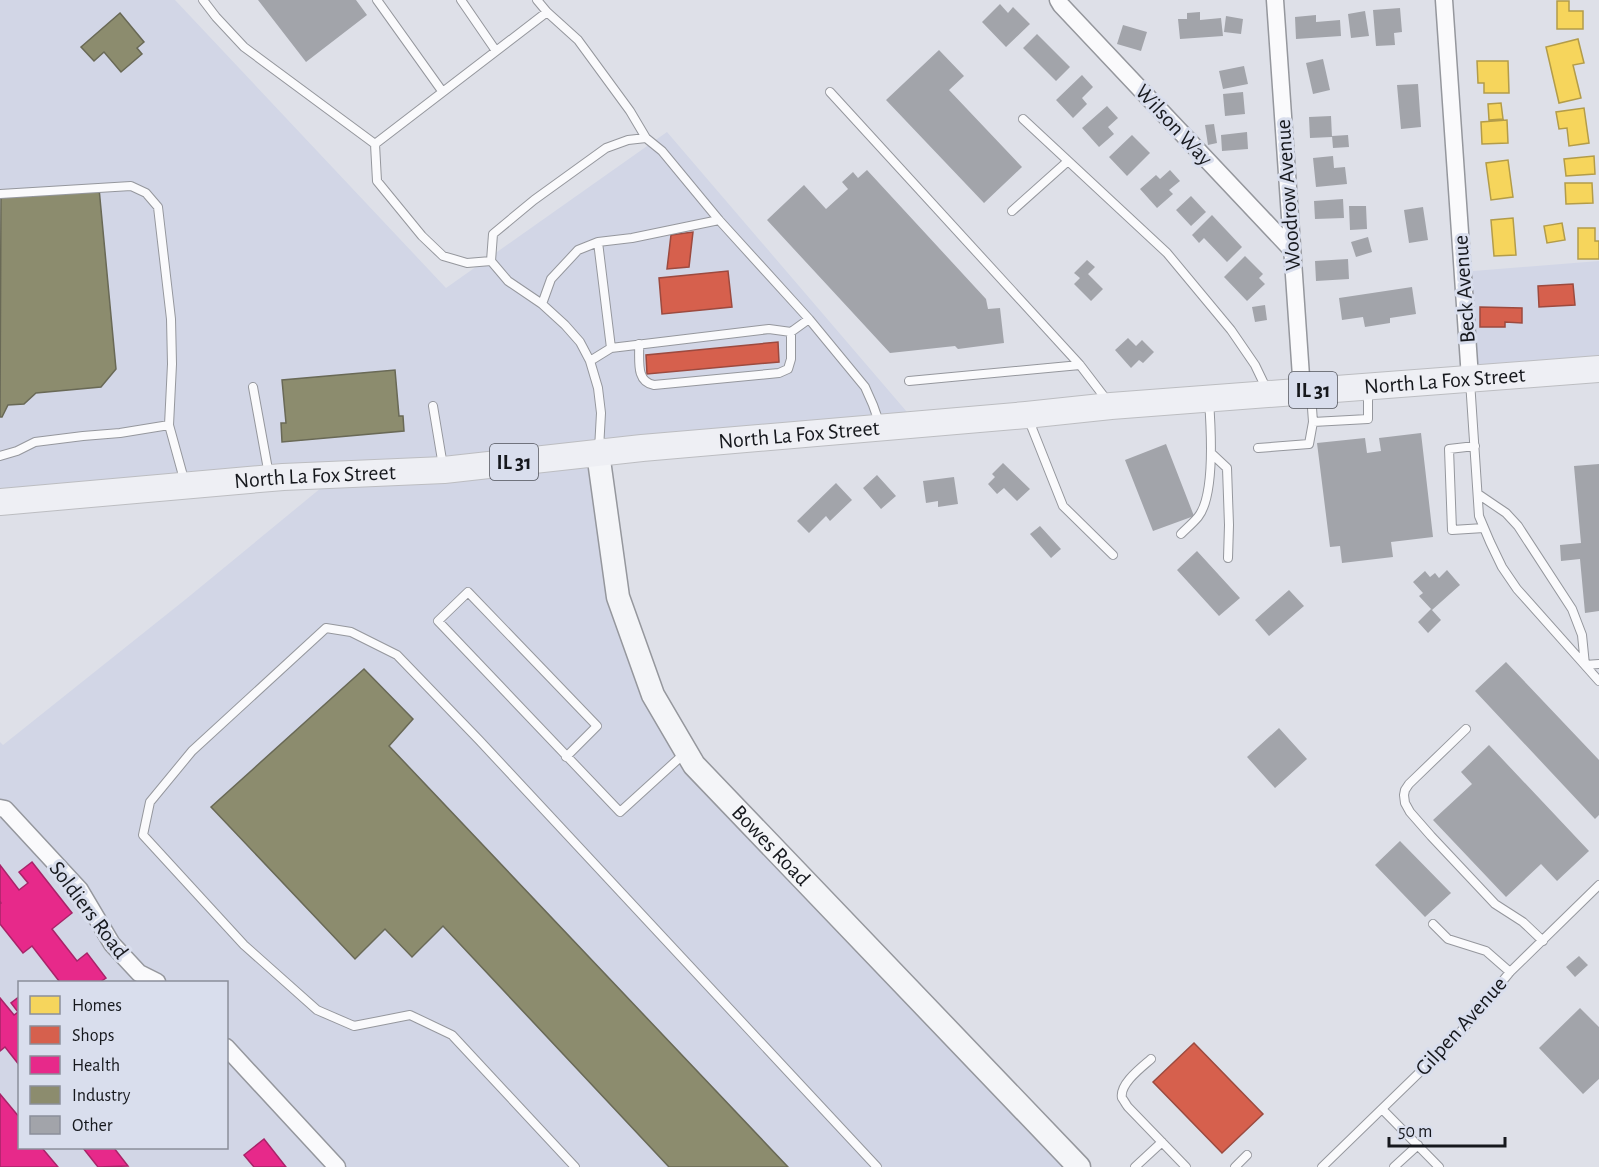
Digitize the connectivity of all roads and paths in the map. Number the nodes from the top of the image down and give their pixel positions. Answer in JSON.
{"nodes":[{"id":1,"x":203,"y":0,"type":"edge"},
{"id":2,"x":377,"y":0,"type":"edge"},
{"id":3,"x":461,"y":0,"type":"edge"},
{"id":4,"x":537,"y":0,"type":"edge"},
{"id":5,"x":1058,"y":0,"type":"edge"},
{"id":6,"x":1275,"y":0,"type":"edge"},
{"id":7,"x":1444,"y":0,"type":"edge"},
{"id":8,"x":548,"y":12,"type":"junction"},
{"id":9,"x":496,"y":51,"type":"junction"},
{"id":10,"x":442,"y":91,"type":"junction"},
{"id":11,"x":830,"y":92,"type":"dead end"},
{"id":12,"x":1023,"y":119,"type":"dead end"},
{"id":13,"x":646,"y":138,"type":"junction"},
{"id":14,"x":375,"y":144,"type":"junction"},
{"id":15,"x":1068,"y":161,"type":"junction"},
{"id":16,"x":0,"y":194,"type":"edge"},
{"id":17,"x":1012,"y":211,"type":"dead end"},
{"id":18,"x":719,"y":220,"type":"junction"},
{"id":19,"x":598,"y":242,"type":"junction"},
{"id":20,"x":1291,"y":249,"type":"junction"},
{"id":21,"x":492,"y":261,"type":"junction"},
{"id":22,"x":542,"y":304,"type":"junction"},
{"id":23,"x":808,"y":319,"type":"junction"},
{"id":24,"x":791,"y":332,"type":"junction"},
{"id":25,"x":639,"y":344,"type":"junction"},
{"id":26,"x":611,"y":348,"type":"junction"},
{"id":27,"x":590,"y":361,"type":"junction"},
{"id":28,"x":1080,"y":365,"type":"junction"},
{"id":29,"x":1599,"y":369,"type":"edge"},
{"id":30,"x":1470,"y":378,"type":"junction"},
{"id":31,"x":909,"y":381,"type":"dead end"},
{"id":32,"x":1368,"y":386,"type":"junction"},
{"id":33,"x":253,"y":387,"type":"dead end"},
{"id":34,"x":1306,"y":391,"type":"junction"},
{"id":35,"x":1269,"y":393,"type":"junction"},
{"id":36,"x":1209,"y":397,"type":"junction"},
{"id":37,"x":433,"y":406,"type":"dead end"},
{"id":38,"x":1112,"y":406,"type":"junction"},
{"id":39,"x":1026,"y":415,"type":"junction"},
{"id":40,"x":1313,"y":423,"type":"junction"},
{"id":41,"x":169,"y":425,"type":"junction"},
{"id":42,"x":881,"y":426,"type":"junction"},
{"id":43,"x":1475,"y":446,"type":"junction"},
{"id":44,"x":1258,"y":448,"type":"dead end"},
{"id":45,"x":598,"y":453,"type":"junction"},
{"id":46,"x":1211,"y":453,"type":"junction"},
{"id":47,"x":0,"y":456,"type":"edge"},
{"id":48,"x":444,"y":470,"type":"junction"},
{"id":49,"x":270,"y":478,"type":"junction"},
{"id":50,"x":186,"y":486,"type":"junction"},
{"id":51,"x":1478,"y":495,"type":"junction"},
{"id":52,"x":0,"y":502,"type":"edge"},
{"id":53,"x":1484,"y":528,"type":"junction"},
{"id":54,"x":1180,"y":534,"type":"dead end"},
{"id":55,"x":1113,"y":555,"type":"dead end"},
{"id":56,"x":1228,"y":558,"type":"dead end"},
{"id":57,"x":1599,"y":664,"type":"edge"},
{"id":58,"x":1585,"y":665,"type":"junction"},
{"id":59,"x":1599,"y":681,"type":"edge"},
{"id":60,"x":1466,"y":729,"type":"dead end"},
{"id":61,"x":686,"y":752,"type":"junction"},
{"id":62,"x":566,"y":757,"type":"junction"},
{"id":63,"x":0,"y":808,"type":"edge"},
{"id":64,"x":1599,"y":885,"type":"edge"},
{"id":65,"x":1433,"y":924,"type":"dead end"},
{"id":66,"x":1543,"y":940,"type":"junction"},
{"id":67,"x":1510,"y":972,"type":"junction"},
{"id":68,"x":155,"y":981,"type":"edge"},
{"id":69,"x":228,"y":1049,"type":"edge"},
{"id":70,"x":1151,"y":1059,"type":"dead end"},
{"id":71,"x":1382,"y":1108,"type":"junction"},
{"id":72,"x":1162,"y":1142,"type":"junction"},
{"id":73,"x":1418,"y":1145,"type":"junction"},
{"id":74,"x":1247,"y":1155,"type":"dead end"},
{"id":75,"x":1329,"y":1160,"type":"junction"},
{"id":76,"x":337,"y":1167,"type":"edge"},
{"id":77,"x":575,"y":1167,"type":"edge"},
{"id":78,"x":877,"y":1167,"type":"edge"},
{"id":79,"x":1078,"y":1167,"type":"edge"},
{"id":80,"x":1136,"y":1167,"type":"edge"},
{"id":81,"x":1186,"y":1167,"type":"edge"},
{"id":82,"x":1235,"y":1167,"type":"edge"},
{"id":83,"x":1322,"y":1167,"type":"edge"},
{"id":84,"x":1336,"y":1167,"type":"edge"},
{"id":85,"x":1394,"y":1167,"type":"edge"},
{"id":86,"x":1439,"y":1167,"type":"edge"}],
"edges":[{"from":1,"to":14,"type":"lane"},
{"from":2,"to":10,"type":"lane"},
{"from":3,"to":9,"type":"lane"},
{"from":4,"to":8,"type":"lane"},
{"from":5,"to":20,"type":"street","name":"Wilson Way"},
{"from":6,"to":20,"type":"street","name":"Woodrow Avenue"},
{"from":7,"to":30,"type":"street","name":"Beck Avenue"},
{"from":8,"to":9,"type":"lane"},
{"from":8,"to":13,"type":"lane"},
{"from":9,"to":10,"type":"lane"},
{"from":10,"to":14,"type":"lane"},
{"from":11,"to":28,"type":"lane"},
{"from":12,"to":15,"type":"lane"},
{"from":13,"to":18,"type":"lane"},
{"from":13,"to":21,"type":"lane"},
{"from":14,"to":21,"type":"lane"},
{"from":15,"to":17,"type":"lane"},
{"from":15,"to":35,"type":"lane"},
{"from":16,"to":41,"type":"lane"},
{"from":18,"to":19,"type":"lane"},
{"from":18,"to":23,"type":"lane"},
{"from":19,"to":22,"type":"lane"},
{"from":19,"to":26,"type":"lane"},
{"from":20,"to":34,"type":"street","name":"Woodrow Avenue"},
{"from":21,"to":22,"type":"lane"},
{"from":22,"to":27,"type":"lane"},
{"from":23,"to":24,"type":"lane"},
{"from":23,"to":42,"type":"lane"},
{"from":24,"to":25,"type":"lane"},
{"from":24,"to":25,"type":"lane"},
{"from":25,"to":26,"type":"lane"},
{"from":26,"to":27,"type":"lane"},
{"from":27,"to":45,"type":"lane"},
{"from":28,"to":31,"type":"lane"},
{"from":28,"to":38,"type":"lane"},
{"from":29,"to":30,"type":"main road","name":"North La Fox Street","number":"IL 31"},
{"from":30,"to":32,"type":"main road","name":"North La Fox Street","number":"IL 31"},
{"from":30,"to":43,"type":"lane","name":"Beck Avenue"},
{"from":32,"to":34,"type":"main road","name":"North La Fox Street","number":"IL 31"},
{"from":32,"to":40,"type":"lane"},
{"from":33,"to":49,"type":"lane"},
{"from":34,"to":35,"type":"main road","name":"North La Fox Street","number":"IL 31"},
{"from":34,"to":40,"type":"lane"},
{"from":35,"to":36,"type":"main road","name":"North La Fox Street","number":"IL 31"},
{"from":36,"to":38,"type":"main road","name":"North La Fox Street","number":"IL 31"},
{"from":36,"to":46,"type":"lane"},
{"from":37,"to":48,"type":"lane"},
{"from":38,"to":39,"type":"main road","name":"North La Fox Street","number":"IL 31"},
{"from":39,"to":42,"type":"main road","name":"North La Fox Street","number":"IL 31"},
{"from":39,"to":55,"type":"lane"},
{"from":40,"to":44,"type":"lane"},
{"from":41,"to":47,"type":"lane"},
{"from":41,"to":50,"type":"lane"},
{"from":42,"to":45,"type":"main road","name":"North La Fox Street","number":"IL 31"},
{"from":43,"to":51,"type":"lane","name":"Beck Avenue"},
{"from":43,"to":53,"type":"lane"},
{"from":45,"to":48,"type":"main road","name":"North La Fox Street","number":"IL 31"},
{"from":45,"to":61,"type":"street","name":"Bowes Road"},
{"from":46,"to":54,"type":"lane"},
{"from":46,"to":56,"type":"lane"},
{"from":48,"to":49,"type":"main road","name":"North La Fox Street","number":"IL 31"},
{"from":49,"to":50,"type":"main road","name":"North La Fox Street","number":"IL 31"},
{"from":50,"to":52,"type":"main road","name":"North La Fox Street","number":"IL 31"},
{"from":51,"to":53,"type":"lane","name":"Beck Avenue"},
{"from":51,"to":58,"type":"lane"},
{"from":53,"to":58,"type":"lane","name":"Beck Avenue"},
{"from":57,"to":58,"type":"lane"},
{"from":58,"to":59,"type":"lane","name":"Beck Avenue"},
{"from":60,"to":66,"type":"lane"},
{"from":61,"to":62,"type":"lane"},
{"from":61,"to":79,"type":"street","name":"Bowes Road"},
{"from":62,"to":62,"type":"lane"},
{"from":63,"to":68,"type":"street","name":"Soldiers Road"},
{"from":64,"to":66,"type":"lane","name":"Gilpen Avenue"},
{"from":65,"to":67,"type":"lane"},
{"from":66,"to":67,"type":"lane","name":"Gilpen Avenue"},
{"from":67,"to":71,"type":"lane","name":"Gilpen Avenue"},
{"from":69,"to":76,"type":"street"},
{"from":70,"to":72,"type":"lane"},
{"from":71,"to":73,"type":"lane"},
{"from":71,"to":75,"type":"lane","name":"Gilpen Avenue"},
{"from":72,"to":80,"type":"lane"},
{"from":72,"to":81,"type":"lane"},
{"from":73,"to":85,"type":"lane"},
{"from":73,"to":86,"type":"lane"},
{"from":74,"to":82,"type":"lane"},
{"from":75,"to":83,"type":"lane","name":"Gilpen Avenue"},
{"from":75,"to":84,"type":"lane"},
{"from":77,"to":78,"type":"lane"}]}
